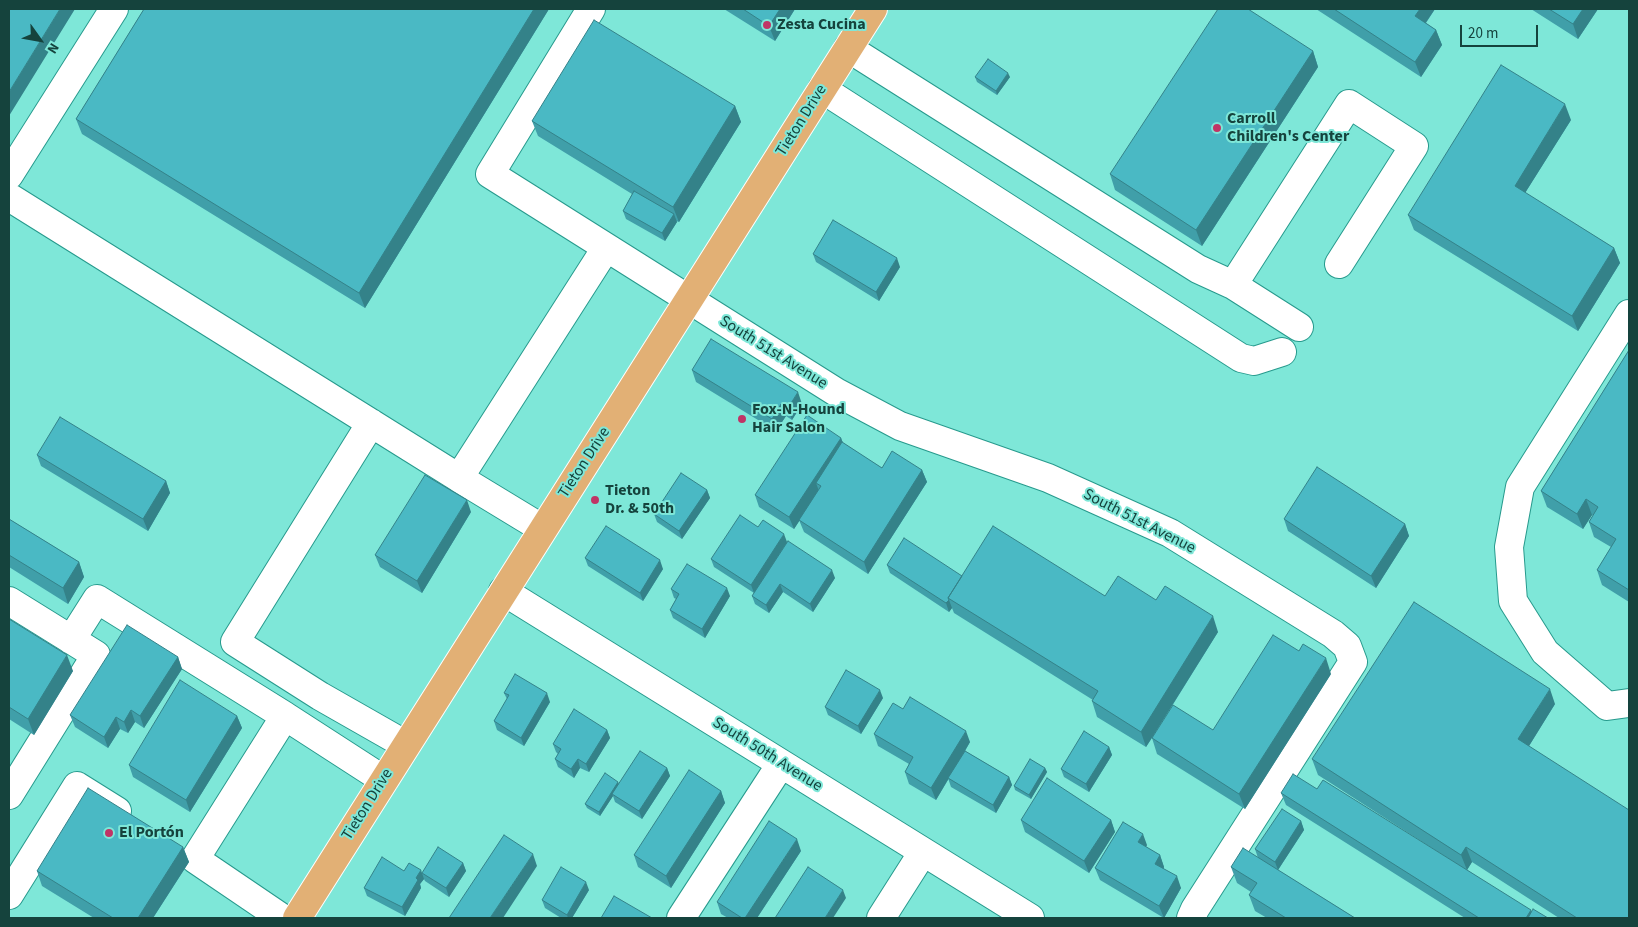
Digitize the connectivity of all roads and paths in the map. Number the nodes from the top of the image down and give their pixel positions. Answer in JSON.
{"nodes":[{"id":1,"x":114,"y":9,"type":"edge"},
{"id":2,"x":591,"y":9,"type":"edge"},
{"id":3,"x":873,"y":9,"type":"edge"},
{"id":4,"x":848,"y":48,"type":"junction"},
{"id":5,"x":822,"y":89,"type":"junction"},
{"id":6,"x":9,"y":175,"type":"edge"},
{"id":7,"x":9,"y":197,"type":"edge"},
{"id":8,"x":606,"y":248,"type":"junction"},
{"id":9,"x":1338,"y":264,"type":"dead end"},
{"id":10,"x":1233,"y":286,"type":"junction"},
{"id":11,"x":690,"y":300,"type":"junction"},
{"id":12,"x":1629,"y":314,"type":"edge"},
{"id":13,"x":1299,"y":327,"type":"dead end"},
{"id":14,"x":1282,"y":352,"type":"dead end"},
{"id":15,"x":371,"y":423,"type":"junction"},
{"id":16,"x":459,"y":478,"type":"junction"},
{"id":17,"x":543,"y":529,"type":"junction"},
{"id":18,"x":503,"y":591,"type":"junction"},
{"id":19,"x":9,"y":600,"type":"edge"},
{"id":20,"x":72,"y":640,"type":"junction"},
{"id":21,"x":1629,"y":703,"type":"edge"},
{"id":22,"x":285,"y":716,"type":"junction"},
{"id":23,"x":406,"y":744,"type":"junction"},
{"id":24,"x":17,"y":764,"type":"edge"},
{"id":25,"x":782,"y":764,"type":"junction"},
{"id":26,"x":384,"y":780,"type":"junction"},
{"id":27,"x":9,"y":795,"type":"edge"},
{"id":28,"x":136,"y":822,"type":"edge"},
{"id":29,"x":170,"y":843,"type":"edge"},
{"id":30,"x":923,"y":852,"type":"junction"},
{"id":31,"x":195,"y":859,"type":"junction"},
{"id":32,"x":9,"y":895,"type":"edge"},
{"id":33,"x":282,"y":918,"type":"edge"},
{"id":34,"x":298,"y":918,"type":"edge"},
{"id":35,"x":680,"y":918,"type":"edge"},
{"id":36,"x":881,"y":918,"type":"edge"},
{"id":37,"x":1030,"y":918,"type":"edge"},
{"id":38,"x":1191,"y":918,"type":"edge"}],
"edges":[{"from":1,"to":6,"type":"street"},
{"from":2,"to":8,"type":"street"},
{"from":3,"to":4,"type":"main road","name":"Tieton Drive"},
{"from":4,"to":5,"type":"main road","name":"Tieton Drive"},
{"from":4,"to":10,"type":"street"},
{"from":5,"to":11,"type":"main road","name":"Tieton Drive"},
{"from":5,"to":14,"type":"street"},
{"from":7,"to":15,"type":"street"},
{"from":8,"to":11,"type":"street"},
{"from":8,"to":16,"type":"street"},
{"from":9,"to":10,"type":"street"},
{"from":10,"to":13,"type":"street"},
{"from":11,"to":17,"type":"main road","name":"Tieton Drive"},
{"from":11,"to":38,"type":"street","name":"South 51st Avenue"},
{"from":12,"to":21,"type":"street"},
{"from":15,"to":16,"type":"street"},
{"from":15,"to":23,"type":"street"},
{"from":16,"to":17,"type":"street"},
{"from":17,"to":18,"type":"main road","name":"Tieton Drive"},
{"from":18,"to":23,"type":"main road","name":"Tieton Drive"},
{"from":18,"to":25,"type":"street","name":"South 50th Avenue"},
{"from":19,"to":20,"type":"street"},
{"from":20,"to":22,"type":"street"},
{"from":20,"to":24,"type":"street"},
{"from":22,"to":26,"type":"street"},
{"from":22,"to":31,"type":"street"},
{"from":23,"to":26,"type":"main road","name":"Tieton Drive"},
{"from":24,"to":27,"type":"street"},
{"from":25,"to":30,"type":"street","name":"South 50th Avenue"},
{"from":25,"to":35,"type":"street"},
{"from":26,"to":34,"type":"main road","name":"Tieton Drive"},
{"from":28,"to":32,"type":"street"},
{"from":29,"to":31,"type":"street"},
{"from":30,"to":36,"type":"street"},
{"from":30,"to":37,"type":"street","name":"South 50th Avenue"},
{"from":31,"to":33,"type":"street"}]}
